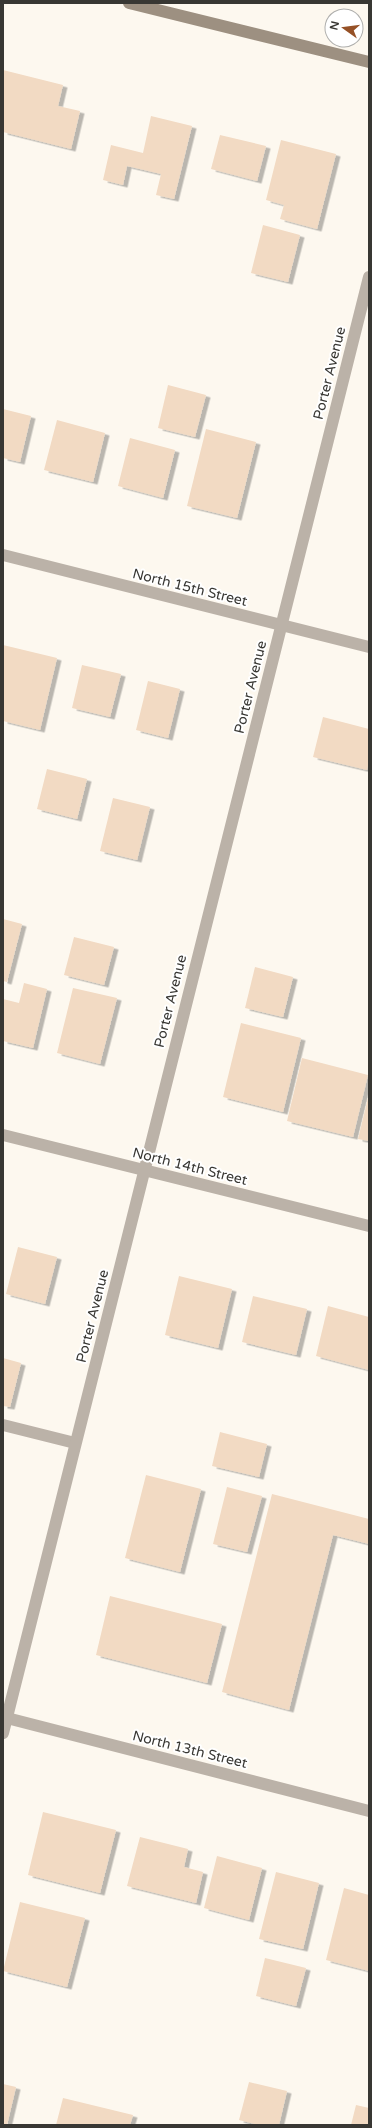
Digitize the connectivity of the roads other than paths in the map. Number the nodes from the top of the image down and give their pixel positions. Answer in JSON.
{"nodes":[{"id":1,"x":128,"y":3,"type":"edge"},
{"id":2,"x":369,"y":62,"type":"edge"},
{"id":3,"x":369,"y":277,"type":"edge"},
{"id":4,"x":3,"y":555,"type":"edge"},
{"id":5,"x":281,"y":625,"type":"junction"},
{"id":6,"x":369,"y":647,"type":"edge"},
{"id":7,"x":3,"y":1135,"type":"edge"},
{"id":8,"x":143,"y":1170,"type":"junction"},
{"id":9,"x":369,"y":1226,"type":"edge"},
{"id":10,"x":3,"y":1424,"type":"edge"},
{"id":11,"x":76,"y":1443,"type":"junction"},
{"id":12,"x":5,"y":1717,"type":"edge"},
{"id":13,"x":3,"y":1734,"type":"edge"},
{"id":14,"x":369,"y":1811,"type":"edge"}],
"edges":[{"from":1,"to":2,"type":"street"},
{"from":3,"to":5,"type":"street","name":"Porter Avenue"},
{"from":4,"to":5,"type":"street","name":"North 15th Street"},
{"from":5,"to":6,"type":"street","name":"North 15th Street"},
{"from":5,"to":8,"type":"street","name":"Porter Avenue"},
{"from":7,"to":8,"type":"street","name":"North 14th Street"},
{"from":8,"to":9,"type":"street","name":"North 14th Street"},
{"from":8,"to":11,"type":"street","name":"Porter Avenue"},
{"from":10,"to":11,"type":"street"},
{"from":11,"to":12,"type":"street","name":"Porter Avenue"},
{"from":12,"to":13,"type":"street","name":"Porter Avenue"},
{"from":12,"to":14,"type":"street","name":"North 13th Street"}]}
